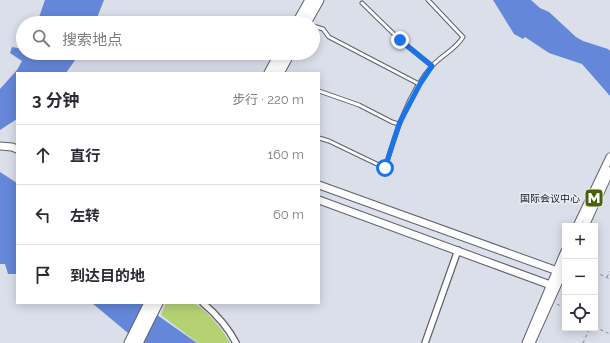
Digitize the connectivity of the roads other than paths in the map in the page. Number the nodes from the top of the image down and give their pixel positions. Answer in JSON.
{"nodes":[{"id":1,"x":310,"y":0,"type":"edge"},
{"id":2,"x":319,"y":0,"type":"edge"},
{"id":3,"x":428,"y":0,"type":"edge"},
{"id":4,"x":362,"y":3,"type":"dead end"},
{"id":5,"x":301,"y":16,"type":"edge"},
{"id":6,"x":310,"y":16,"type":"edge"},
{"id":7,"x":320,"y":28,"type":"edge"},
{"id":8,"x":276,"y":60,"type":"edge"},
{"id":9,"x":286,"y":60,"type":"edge"},
{"id":10,"x":432,"y":66,"type":"junction"},
{"id":11,"x":270,"y":72,"type":"edge"},
{"id":12,"x":280,"y":72,"type":"edge"},
{"id":13,"x":420,"y":84,"type":"junction"},
{"id":14,"x":320,"y":91,"type":"edge"},
{"id":15,"x":399,"y":124,"type":"junction"},
{"id":16,"x":320,"y":138,"type":"edge"},
{"id":17,"x":0,"y":146,"type":"edge"},
{"id":18,"x":16,"y":149,"type":"edge"},
{"id":19,"x":610,"y":157,"type":"edge"},
{"id":20,"x":610,"y":171,"type":"edge"},
{"id":21,"x":320,"y":185,"type":"edge"},
{"id":22,"x":320,"y":200,"type":"edge"},
{"id":23,"x":578,"y":223,"type":"edge"},
{"id":24,"x":586,"y":223,"type":"edge"},
{"id":25,"x":458,"y":250,"type":"junction"},
{"id":26,"x":563,"y":259,"type":"edge"},
{"id":27,"x":561,"y":271,"type":"edge"},
{"id":28,"x":553,"y":286,"type":"junction"},
{"id":29,"x":204,"y":304,"type":"edge"},
{"id":30,"x":152,"y":305,"type":"edge"},
{"id":31,"x":132,"y":342,"type":"edge"},
{"id":32,"x":236,"y":343,"type":"edge"},
{"id":33,"x":425,"y":343,"type":"edge"},
{"id":34,"x":526,"y":343,"type":"edge"},
{"id":35,"x":531,"y":343,"type":"edge"}],
"edges":[{"from":1,"to":5,"type":"main road"},
{"from":2,"to":6,"type":"main road"},
{"from":3,"to":10,"type":"lane"},
{"from":4,"to":10,"type":"lane"},
{"from":7,"to":13,"type":"lane"},
{"from":8,"to":11,"type":"main road"},
{"from":9,"to":12,"type":"main road"},
{"from":10,"to":13,"type":"lane"},
{"from":13,"to":15,"type":"lane"},
{"from":14,"to":15,"type":"lane"},
{"from":15,"to":16,"type":"lane"},
{"from":17,"to":18,"type":"street"},
{"from":19,"to":23,"type":"street"},
{"from":20,"to":24,"type":"street"},
{"from":21,"to":27,"type":"street"},
{"from":22,"to":25,"type":"street"},
{"from":25,"to":28,"type":"street"},
{"from":25,"to":33,"type":"street"},
{"from":26,"to":27,"type":"street"},
{"from":27,"to":28,"type":"street"},
{"from":28,"to":34,"type":"street"},
{"from":28,"to":35,"type":"street"},
{"from":29,"to":32,"type":"street"},
{"from":30,"to":31,"type":"main road"}]}
